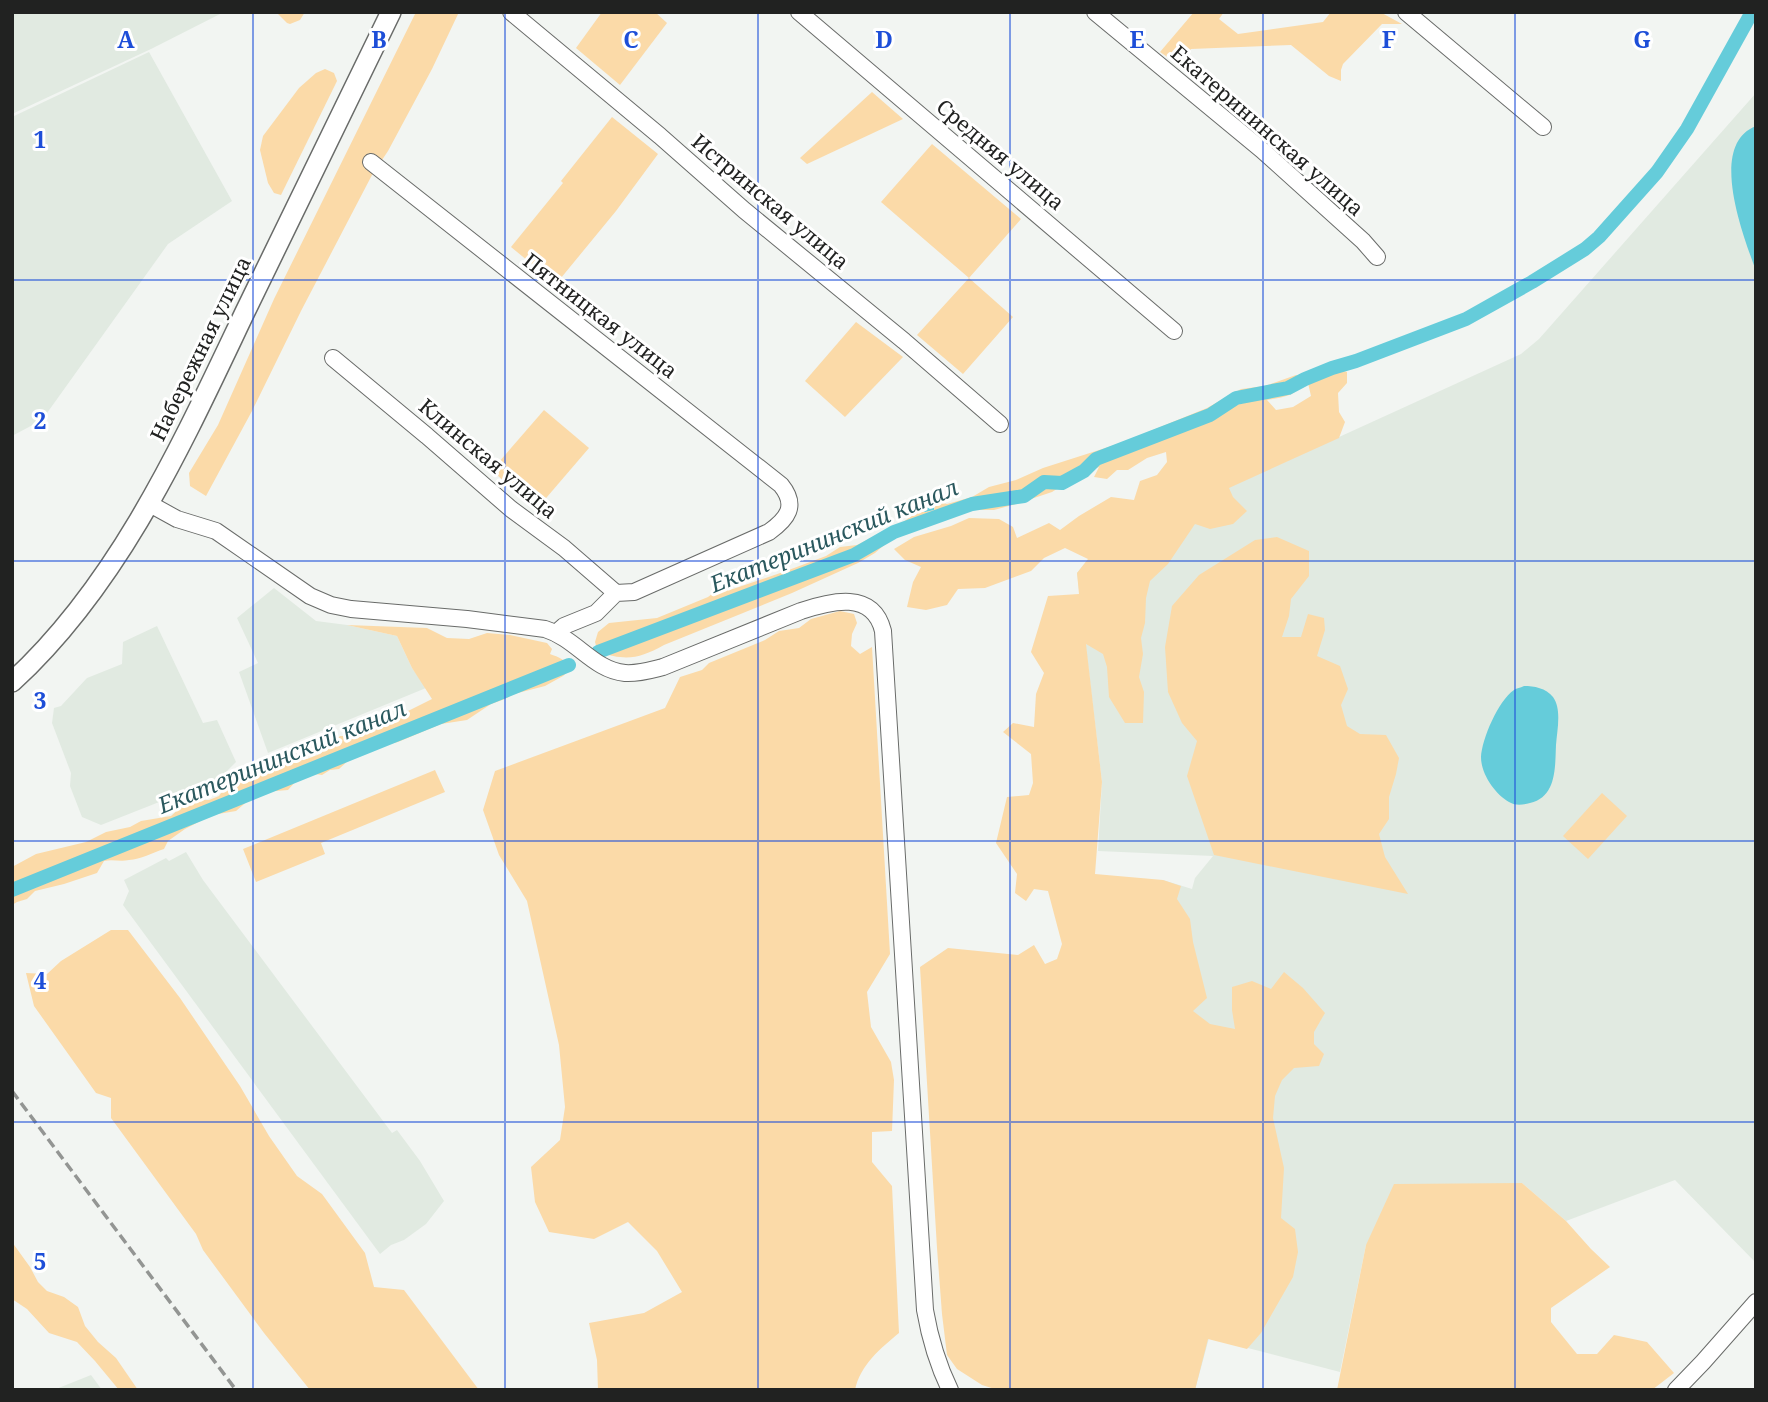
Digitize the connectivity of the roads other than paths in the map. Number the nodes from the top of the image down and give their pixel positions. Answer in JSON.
{"nodes":[{"id":1,"x":391,"y":12,"type":"edge"},
{"id":2,"x":511,"y":12,"type":"edge"},
{"id":3,"x":799,"y":12,"type":"edge"},
{"id":4,"x":1095,"y":12,"type":"edge"},
{"id":5,"x":1406,"y":12,"type":"edge"},
{"id":6,"x":1543,"y":127,"type":"dead end"},
{"id":7,"x":371,"y":162,"type":"dead end"},
{"id":8,"x":1377,"y":257,"type":"dead end"},
{"id":9,"x":1174,"y":331,"type":"dead end"},
{"id":10,"x":333,"y":358,"type":"dead end"},
{"id":11,"x":1000,"y":424,"type":"dead end"},
{"id":12,"x":148,"y":503,"type":"junction"},
{"id":13,"x":616,"y":593,"type":"junction"},
{"id":14,"x":556,"y":633,"type":"junction"},
{"id":15,"x":12,"y":681,"type":"edge"},
{"id":16,"x":1756,"y":1302,"type":"edge"},
{"id":17,"x":950,"y":1390,"type":"edge"},
{"id":18,"x":1676,"y":1390,"type":"edge"}],
"edges":[{"from":1,"to":12,"type":"main road","name":"Набережная улица"},
{"from":2,"to":11,"type":"street","name":"Истринская улица"},
{"from":3,"to":9,"type":"street","name":"Средняя улица"},
{"from":4,"to":8,"type":"street","name":"Екатерининская улица"},
{"from":5,"to":6,"type":"street"},
{"from":7,"to":13,"type":"street","name":"Пятницкая улица"},
{"from":10,"to":13,"type":"street","name":"Клинская улица"},
{"from":12,"to":14,"type":"street"},
{"from":12,"to":15,"type":"main road","name":"Набережная улица"},
{"from":13,"to":14,"type":"street"},
{"from":14,"to":17,"type":"street"},
{"from":16,"to":18,"type":"street"}]}
